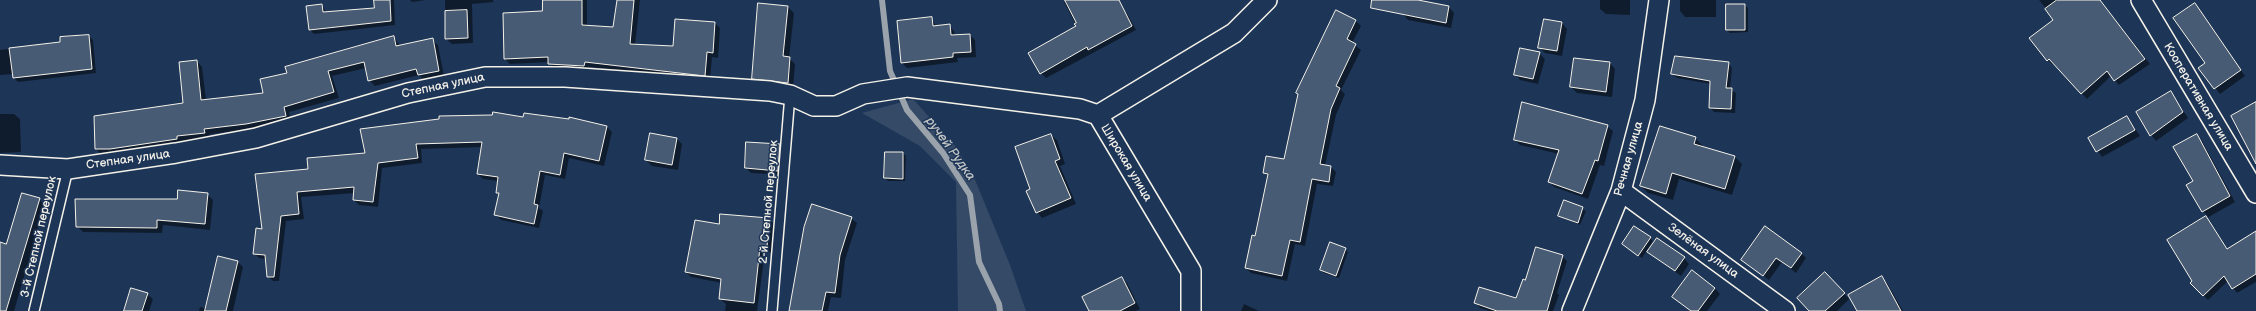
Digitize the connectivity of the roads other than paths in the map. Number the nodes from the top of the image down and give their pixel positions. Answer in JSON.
{"nodes":[{"id":1,"x":1267,"y":0,"type":"edge"},
{"id":2,"x":1659,"y":0,"type":"edge"},
{"id":3,"x":2141,"y":0,"type":"edge"},
{"id":4,"x":790,"y":95,"type":"junction"},
{"id":5,"x":1098,"y":115,"type":"junction"},
{"id":6,"x":0,"y":165,"type":"edge"},
{"id":7,"x":68,"y":169,"type":"junction"},
{"id":8,"x":1621,"y":191,"type":"junction"},
{"id":9,"x":2256,"y":192,"type":"edge"},
{"id":10,"x":34,"y":311,"type":"edge"},
{"id":11,"x":772,"y":311,"type":"edge"},
{"id":12,"x":1192,"y":311,"type":"edge"},
{"id":13,"x":1572,"y":311,"type":"edge"},
{"id":14,"x":1785,"y":311,"type":"edge"}],
"edges":[{"from":1,"to":5,"type":"street","name":"Широкая улица"},
{"from":2,"to":8,"type":"street","name":"Речная улица"},
{"from":3,"to":9,"type":"street","name":"Кооперативная улица"},
{"from":4,"to":5,"type":"street","name":"Степная улица"},
{"from":4,"to":7,"type":"street","name":"Степная улица"},
{"from":4,"to":11,"type":"lane","name":"2-й Степной переулок"},
{"from":5,"to":12,"type":"street","name":"Широкая улица"},
{"from":6,"to":7,"type":"street","name":"Степная улица"},
{"from":7,"to":10,"type":"lane","name":"3-й Степной переулок"},
{"from":8,"to":13,"type":"street","name":"Речная улица"},
{"from":8,"to":14,"type":"street","name":"Зелёная улица"}]}
